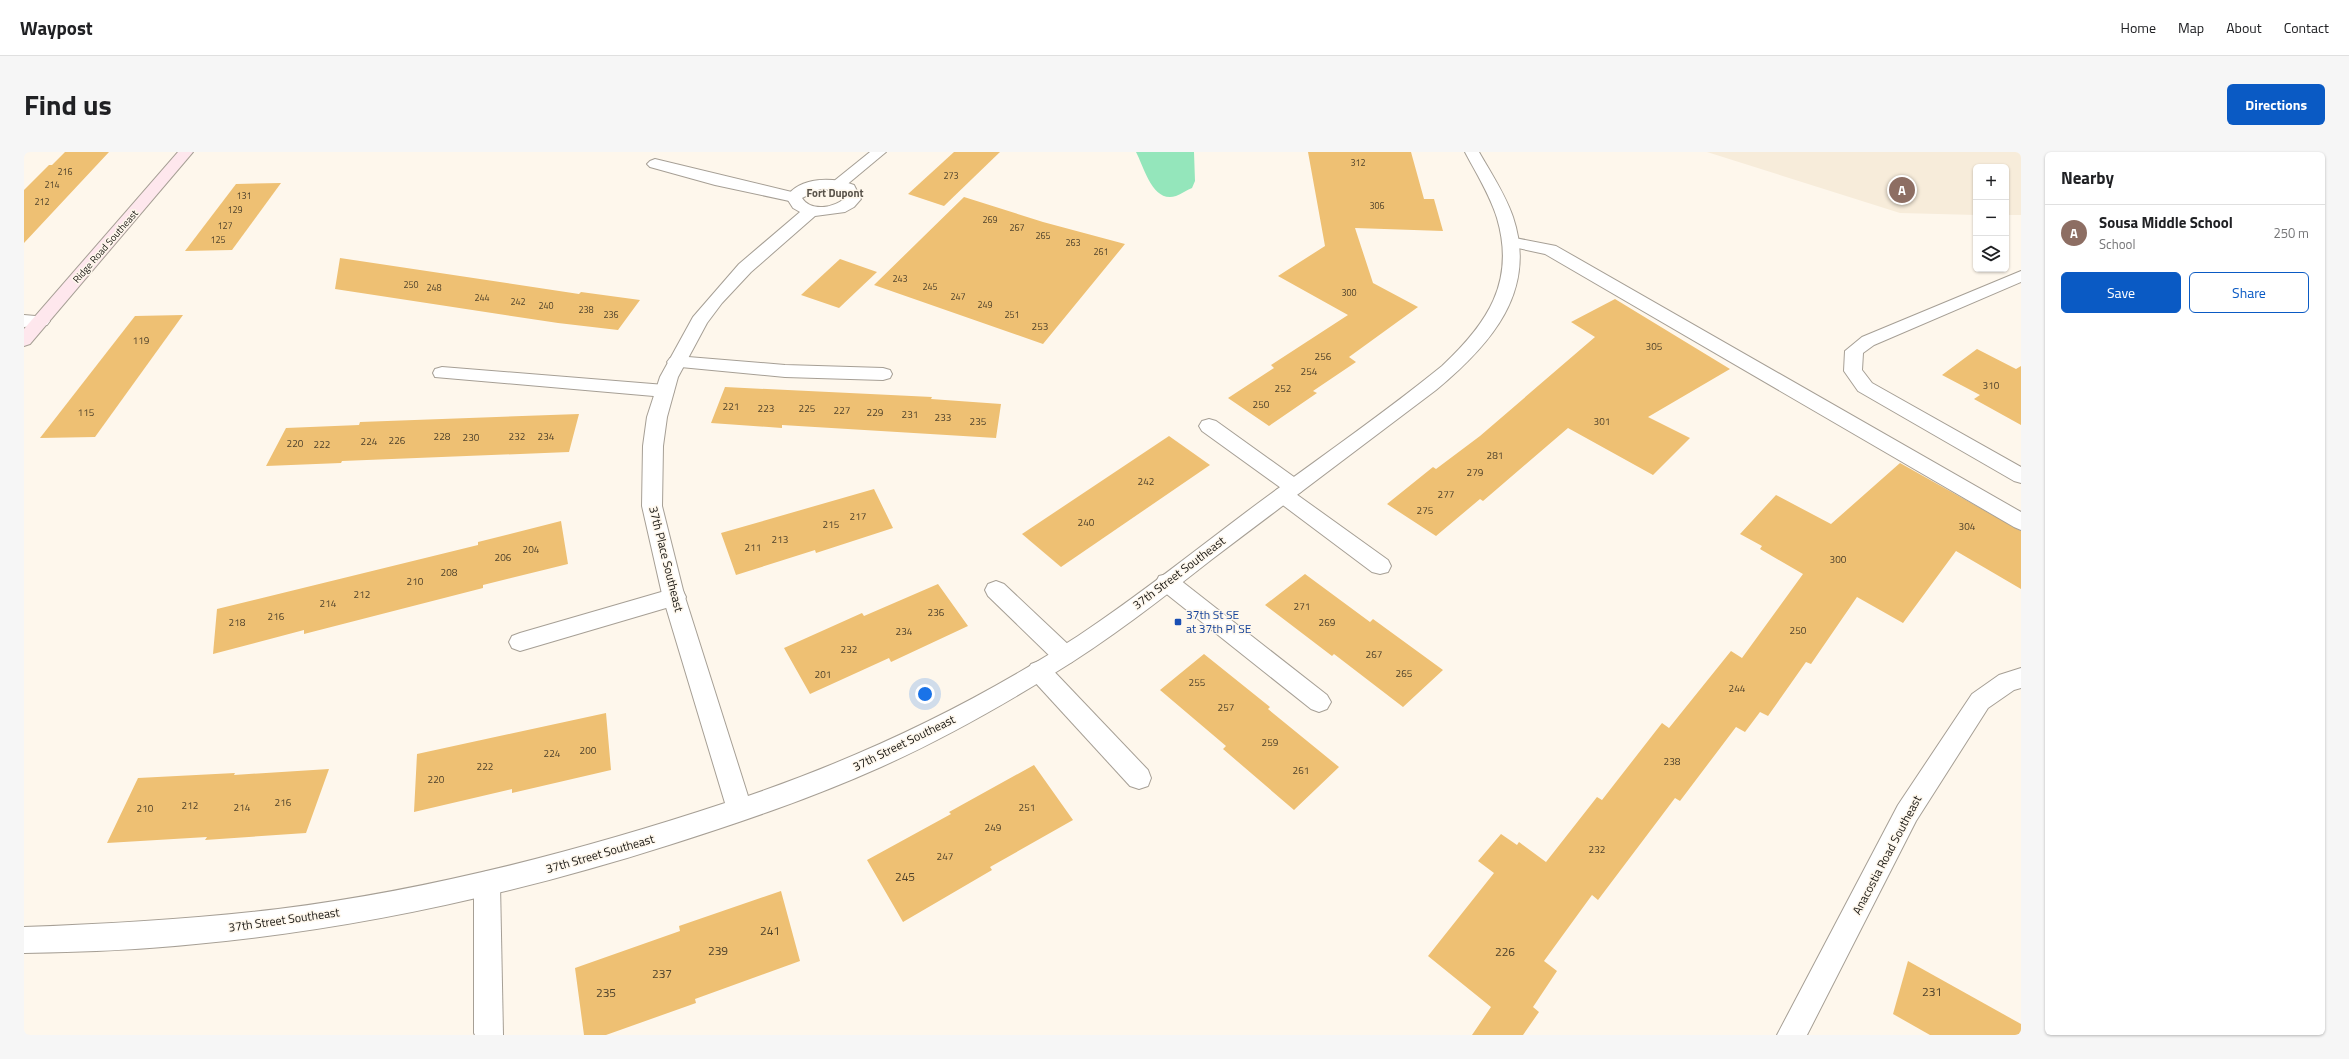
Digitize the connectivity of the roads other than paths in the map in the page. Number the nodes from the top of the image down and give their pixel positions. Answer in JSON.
{"nodes":[{"id":1,"x":186,"y":152,"type":"edge"},
{"id":2,"x":879,"y":152,"type":"edge"},
{"id":3,"x":1472,"y":152,"type":"edge"},
{"id":4,"x":655,"y":164,"type":"dead end"},
{"id":5,"x":839,"y":184,"type":"junction"},
{"id":6,"x":794,"y":197,"type":"junction"},
{"id":7,"x":811,"y":211,"type":"junction"},
{"id":8,"x":1510,"y":242,"type":"junction"},
{"id":9,"x":2021,"y":276,"type":"edge"},
{"id":10,"x":33,"y":321,"type":"edge"},
{"id":11,"x":24,"y":340,"type":"edge"},
{"id":12,"x":676,"y":362,"type":"junction"},
{"id":13,"x":442,"y":373,"type":"dead end"},
{"id":14,"x":883,"y":374,"type":"dead end"},
{"id":15,"x":665,"y":391,"type":"junction"},
{"id":16,"x":1209,"y":426,"type":"dead end"},
{"id":17,"x":2021,"y":476,"type":"edge"},
{"id":18,"x":1288,"y":491,"type":"junction"},
{"id":19,"x":2021,"y":522,"type":"edge"},
{"id":20,"x":1380,"y":566,"type":"dead end"},
{"id":21,"x":1167,"y":582,"type":"junction"},
{"id":22,"x":996,"y":590,"type":"dead end"},
{"id":23,"x":675,"y":597,"type":"junction"},
{"id":24,"x":520,"y":642,"type":"dead end"},
{"id":25,"x":1064,"y":656,"type":"junction"},
{"id":26,"x":1039,"y":671,"type":"junction"},
{"id":27,"x":2021,"y":678,"type":"edge"},
{"id":28,"x":1319,"y":702,"type":"dead end"},
{"id":29,"x":1140,"y":778,"type":"dead end"},
{"id":30,"x":740,"y":810,"type":"junction"},
{"id":31,"x":487,"y":884,"type":"junction"},
{"id":32,"x":24,"y":940,"type":"edge"},
{"id":33,"x":489,"y":1033,"type":"dead end"},
{"id":34,"x":1792,"y":1035,"type":"edge"}],
"edges":[{"from":1,"to":10,"type":"main road","name":"Ridge Road Southeast"},
{"from":2,"to":5,"type":"street"},
{"from":3,"to":8,"type":"street","name":"37th Street Southeast"},
{"from":4,"to":6,"type":"street"},
{"from":5,"to":6,"type":"street"},
{"from":5,"to":7,"type":"street"},
{"from":6,"to":7,"type":"street"},
{"from":7,"to":12,"type":"street","name":"37th Place Southeast"},
{"from":8,"to":18,"type":"street","name":"37th Street Southeast"},
{"from":8,"to":19,"type":"street"},
{"from":9,"to":17,"type":"street"},
{"from":10,"to":11,"type":"main road","name":"Ridge Road Southeast"},
{"from":12,"to":14,"type":"street"},
{"from":12,"to":15,"type":"street","name":"37th Place Southeast"},
{"from":13,"to":15,"type":"street"},
{"from":15,"to":23,"type":"street","name":"37th Place Southeast"},
{"from":16,"to":18,"type":"street"},
{"from":18,"to":20,"type":"street"},
{"from":18,"to":21,"type":"street","name":"37th Street Southeast"},
{"from":21,"to":25,"type":"street","name":"37th Street Southeast"},
{"from":21,"to":28,"type":"street"},
{"from":22,"to":25,"type":"street"},
{"from":23,"to":24,"type":"street"},
{"from":23,"to":30,"type":"street","name":"37th Place Southeast"},
{"from":25,"to":26,"type":"street","name":"37th Street Southeast"},
{"from":26,"to":29,"type":"street"},
{"from":26,"to":30,"type":"street","name":"37th Street Southeast"},
{"from":27,"to":34,"type":"street","name":"Anacostia Road Southeast"},
{"from":30,"to":31,"type":"street","name":"37th Street Southeast"},
{"from":31,"to":32,"type":"street","name":"37th Street Southeast"},
{"from":31,"to":33,"type":"street"}]}
